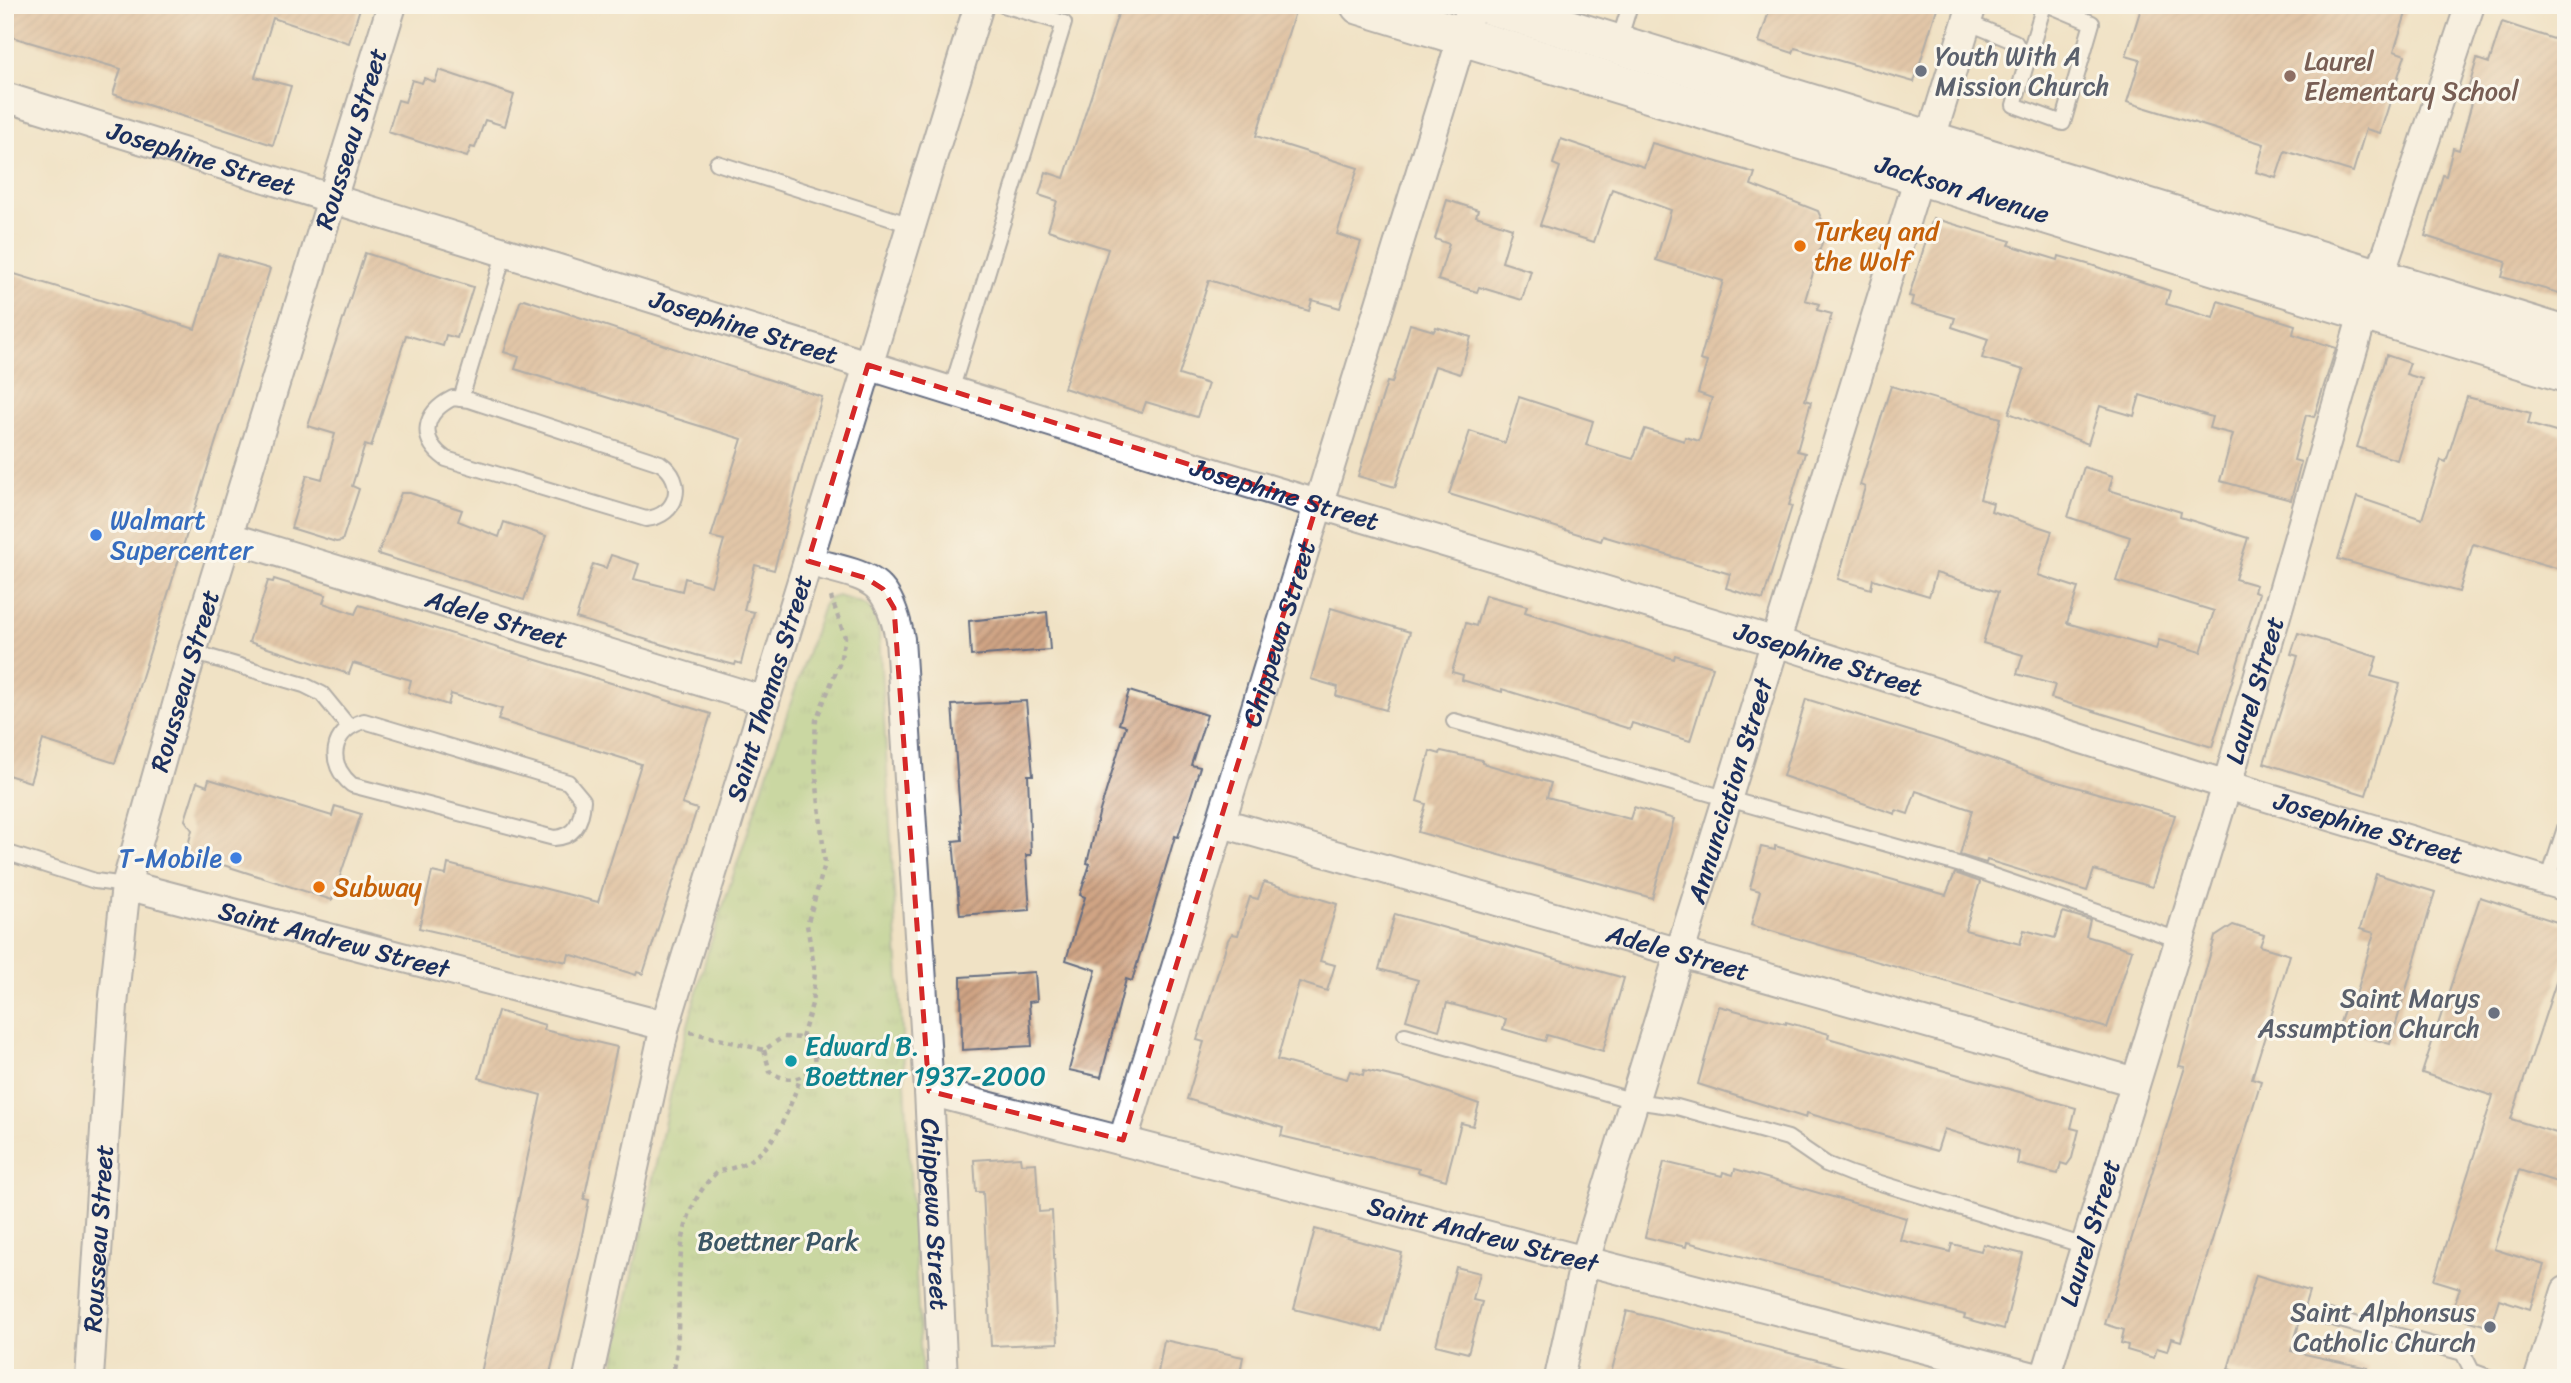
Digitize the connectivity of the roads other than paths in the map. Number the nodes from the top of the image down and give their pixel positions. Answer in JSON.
{"nodes":[{"id":1,"x":392,"y":5,"type":"edge"},
{"id":2,"x":979,"y":5,"type":"edge"},
{"id":3,"x":1003,"y":5,"type":"edge"},
{"id":4,"x":1360,"y":5,"type":"edge"},
{"id":5,"x":1490,"y":5,"type":"edge"},
{"id":6,"x":1630,"y":5,"type":"edge"},
{"id":7,"x":2044,"y":5,"type":"edge"},
{"id":8,"x":2049,"y":5,"type":"edge"},
{"id":9,"x":2470,"y":5,"type":"edge"},
{"id":10,"x":1970,"y":14,"type":"edge"},
{"id":11,"x":1467,"y":21,"type":"edge"},
{"id":12,"x":1618,"y":44,"type":"junction"},
{"id":13,"x":2027,"y":63,"type":"junction"},
{"id":14,"x":5,"y":97,"type":"edge"},
{"id":15,"x":1930,"y":140,"type":"junction"},
{"id":16,"x":717,"y":163,"type":"dead end"},
{"id":17,"x":1919,"y":176,"type":"junction"},
{"id":18,"x":334,"y":197,"type":"junction"},
{"id":19,"x":911,"y":225,"type":"junction"},
{"id":20,"x":505,"y":251,"type":"junction"},
{"id":21,"x":2372,"y":295,"type":"junction"},
{"id":22,"x":2566,"y":336,"type":"edge"},
{"id":23,"x":868,"y":365,"type":"junction"},
{"id":24,"x":2566,"y":373,"type":"edge"},
{"id":25,"x":951,"y":391,"type":"junction"},
{"id":26,"x":461,"y":399,"type":"junction"},
{"id":27,"x":1317,"y":504,"type":"junction"},
{"id":28,"x":229,"y":537,"type":"junction"},
{"id":29,"x":808,"y":561,"type":"junction"},
{"id":30,"x":1776,"y":642,"type":"junction"},
{"id":31,"x":192,"y":652,"type":"junction"},
{"id":32,"x":765,"y":701,"type":"junction"},
{"id":33,"x":1454,"y":721,"type":"dead end"},
{"id":34,"x":349,"y":727,"type":"junction"},
{"id":35,"x":2227,"y":785,"type":"junction"},
{"id":36,"x":1727,"y":800,"type":"junction"},
{"id":37,"x":1222,"y":823,"type":"junction"},
{"id":38,"x":2566,"y":825,"type":"edge"},
{"id":39,"x":5,"y":852,"type":"edge"},
{"id":40,"x":2557,"y":884,"type":"edge"},
{"id":41,"x":126,"y":885,"type":"junction"},
{"id":42,"x":2179,"y":940,"type":"junction"},
{"id":43,"x":1680,"y":952,"type":"junction"},
{"id":44,"x":665,"y":1026,"type":"junction"},
{"id":45,"x":1405,"y":1035,"type":"dead end"},
{"id":46,"x":2135,"y":1082,"type":"junction"},
{"id":47,"x":929,"y":1091,"type":"junction"},
{"id":48,"x":1634,"y":1101,"type":"junction"},
{"id":49,"x":1123,"y":1140,"type":"junction"},
{"id":50,"x":2085,"y":1246,"type":"junction"},
{"id":51,"x":1585,"y":1260,"type":"junction"},
{"id":52,"x":2566,"y":1291,"type":"edge"},
{"id":53,"x":2325,"y":1315,"type":"dead end"},
{"id":54,"x":89,"y":1378,"type":"edge"},
{"id":55,"x":588,"y":1378,"type":"edge"},
{"id":56,"x":943,"y":1378,"type":"edge"},
{"id":57,"x":1559,"y":1378,"type":"edge"},
{"id":58,"x":2038,"y":1378,"type":"edge"},
{"id":59,"x":2045,"y":1378,"type":"edge"},
{"id":60,"x":2491,"y":1378,"type":"edge"},
{"id":61,"x":2539,"y":1378,"type":"edge"}],
"edges":[{"from":1,"to":18,"type":"street","name":"Rousseau Street"},
{"from":2,"to":19,"type":"street","name":"Saint Thomas Street"},
{"from":3,"to":25,"type":"lane"},
{"from":4,"to":11,"type":"street","name":"Jackson Avenue"},
{"from":5,"to":12,"type":"street","name":"Jackson Avenue"},
{"from":6,"to":12,"type":"lane"},
{"from":7,"to":13,"type":"lane"},
{"from":8,"to":13,"type":"lane"},
{"from":9,"to":21,"type":"street","name":"Laurel Street"},
{"from":10,"to":13,"type":"lane"},
{"from":10,"to":15,"type":"street","name":"Annunciation Street"},
{"from":11,"to":17,"type":"street","name":"Jackson Avenue"},
{"from":11,"to":27,"type":"street","name":"Chippewa Street"},
{"from":12,"to":15,"type":"street","name":"Jackson Avenue"},
{"from":14,"to":18,"type":"street","name":"Josephine Street"},
{"from":15,"to":17,"type":"street","name":"Annunciation Street"},
{"from":15,"to":21,"type":"street","name":"Jackson Avenue"},
{"from":16,"to":19,"type":"lane"},
{"from":17,"to":21,"type":"street","name":"Jackson Avenue"},
{"from":17,"to":30,"type":"street","name":"Annunciation Street"},
{"from":18,"to":20,"type":"street","name":"Josephine Street"},
{"from":18,"to":28,"type":"street","name":"Rousseau Street"},
{"from":19,"to":23,"type":"street","name":"Saint Thomas Street"},
{"from":20,"to":23,"type":"street","name":"Josephine Street"},
{"from":20,"to":26,"type":"lane"},
{"from":21,"to":22,"type":"street","name":"Jackson Avenue"},
{"from":21,"to":24,"type":"street","name":"Jackson Avenue"},
{"from":21,"to":35,"type":"street","name":"Laurel Street"},
{"from":23,"to":25,"type":"street","name":"Josephine Street"},
{"from":23,"to":29,"type":"street","name":"Saint Thomas Street"},
{"from":25,"to":27,"type":"street","name":"Josephine Street"},
{"from":26,"to":26,"type":"lane"},
{"from":27,"to":30,"type":"street","name":"Josephine Street"},
{"from":27,"to":37,"type":"street","name":"Chippewa Street"},
{"from":28,"to":31,"type":"street","name":"Rousseau Street"},
{"from":28,"to":32,"type":"street","name":"Adele Street"},
{"from":29,"to":32,"type":"street","name":"Saint Thomas Street"},
{"from":29,"to":47,"type":"street","name":"Chippewa Street"},
{"from":30,"to":35,"type":"street","name":"Josephine Street"},
{"from":30,"to":36,"type":"street","name":"Annunciation Street"},
{"from":31,"to":34,"type":"lane"},
{"from":31,"to":41,"type":"street","name":"Rousseau Street"},
{"from":32,"to":44,"type":"street","name":"Saint Thomas Street"},
{"from":33,"to":36,"type":"lane"},
{"from":34,"to":34,"type":"lane"},
{"from":35,"to":40,"type":"street","name":"Josephine Street"},
{"from":35,"to":42,"type":"street","name":"Laurel Street"},
{"from":36,"to":42,"type":"lane"},
{"from":36,"to":43,"type":"street","name":"Annunciation Street"},
{"from":37,"to":43,"type":"street","name":"Adele Street"},
{"from":37,"to":49,"type":"street","name":"Chippewa Street"},
{"from":38,"to":40,"type":"lane"},
{"from":39,"to":41,"type":"lane","name":"Saint Andrew Street"},
{"from":41,"to":44,"type":"street","name":"Saint Andrew Street"},
{"from":41,"to":54,"type":"street","name":"Rousseau Street"},
{"from":42,"to":46,"type":"street","name":"Laurel Street"},
{"from":43,"to":46,"type":"street","name":"Adele Street"},
{"from":43,"to":48,"type":"street","name":"Annunciation Street"},
{"from":44,"to":55,"type":"street","name":"Saint Thomas Street"},
{"from":45,"to":48,"type":"lane"},
{"from":46,"to":50,"type":"street","name":"Laurel Street"},
{"from":47,"to":49,"type":"street","name":"Saint Andrew Street"},
{"from":47,"to":56,"type":"street","name":"Chippewa Street"},
{"from":48,"to":50,"type":"lane"},
{"from":48,"to":51,"type":"street","name":"Annunciation Street"},
{"from":49,"to":51,"type":"street","name":"Saint Andrew Street"},
{"from":50,"to":59,"type":"street","name":"Laurel Street"},
{"from":51,"to":57,"type":"street","name":"Annunciation Street"},
{"from":51,"to":58,"type":"street","name":"Saint Andrew Street"},
{"from":52,"to":61,"type":"street"},
{"from":53,"to":60,"type":"lane"}]}
